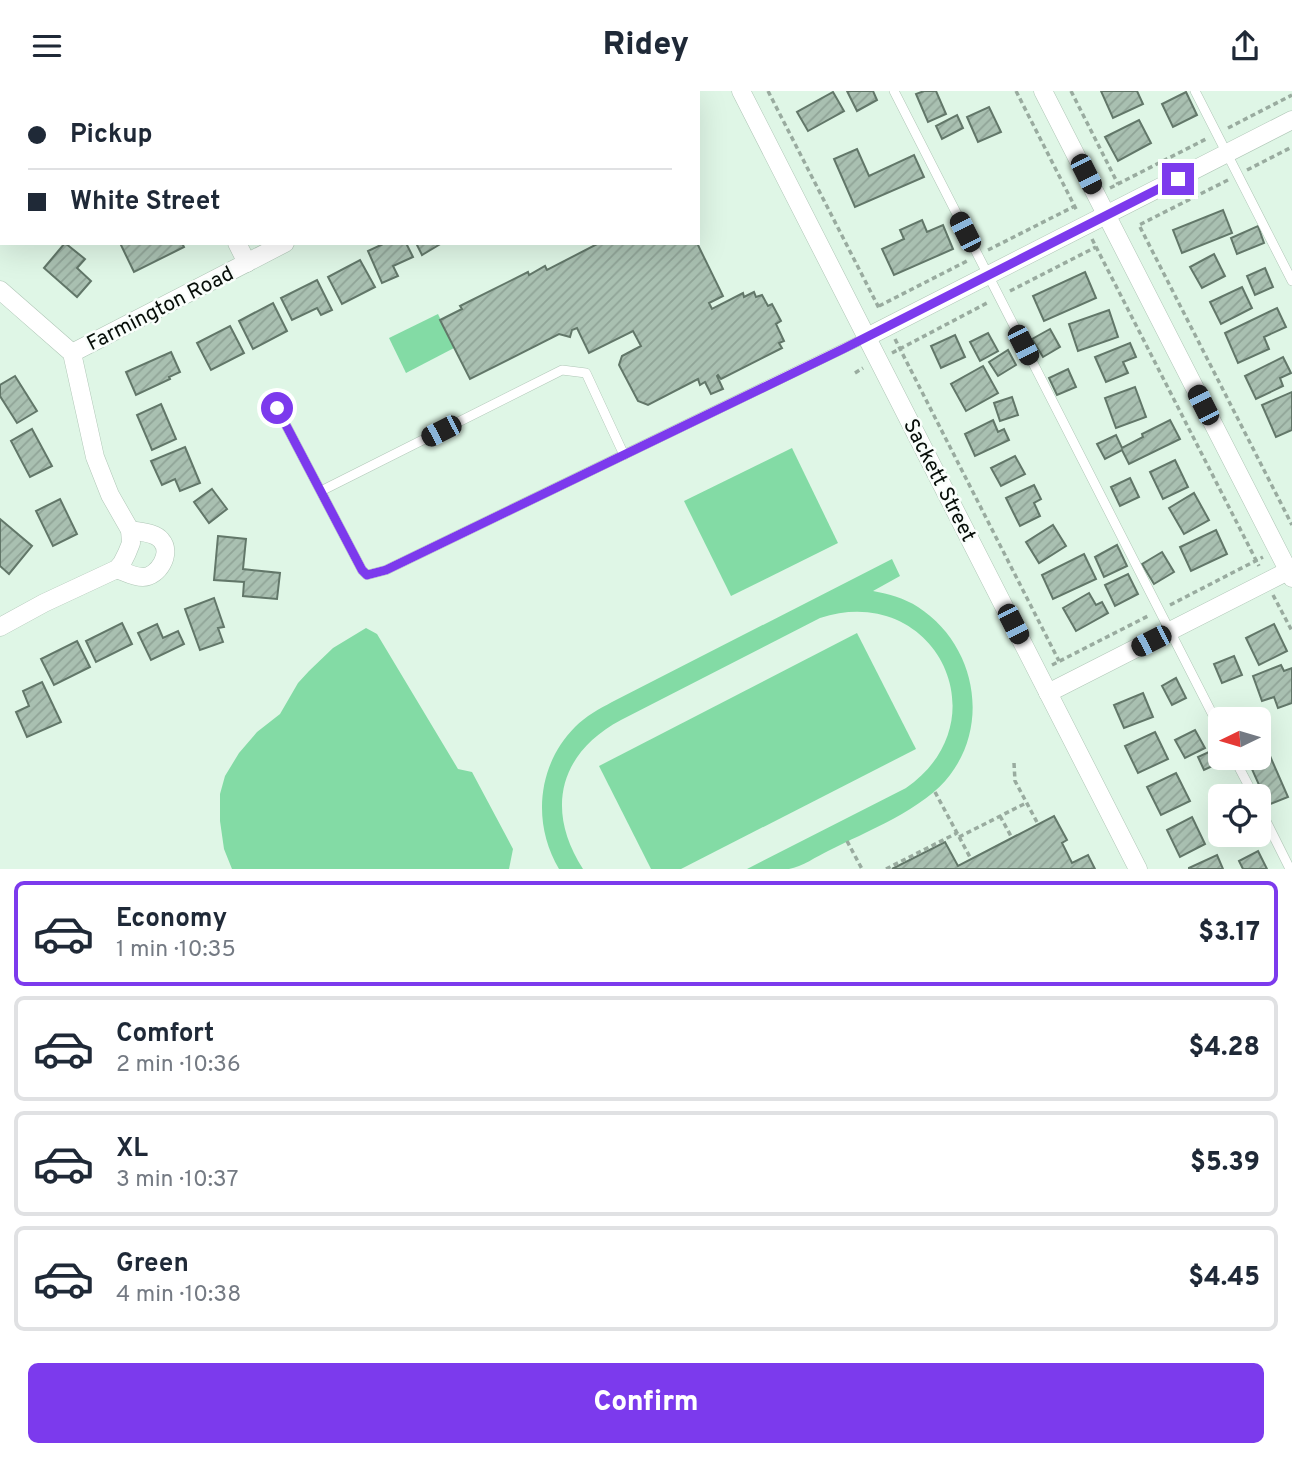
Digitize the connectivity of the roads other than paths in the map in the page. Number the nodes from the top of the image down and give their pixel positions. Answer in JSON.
{"nodes":[{"id":1,"x":741,"y":91,"type":"edge"},
{"id":2,"x":894,"y":91,"type":"edge"},
{"id":3,"x":1043,"y":91,"type":"edge"},
{"id":4,"x":1195,"y":91,"type":"edge"},
{"id":5,"x":1292,"y":120,"type":"edge"},
{"id":6,"x":1227,"y":153,"type":"junction"},
{"id":7,"x":1106,"y":215,"type":"junction"},
{"id":8,"x":238,"y":245,"type":"edge"},
{"id":9,"x":281,"y":245,"type":"edge"},
{"id":10,"x":247,"y":263,"type":"junction"},
{"id":11,"x":987,"y":276,"type":"junction"},
{"id":12,"x":1292,"y":281,"type":"edge"},
{"id":13,"x":0,"y":290,"type":"edge"},
{"id":14,"x":867,"y":337,"type":"junction"},
{"id":15,"x":72,"y":353,"type":"junction"},
{"id":16,"x":277,"y":408,"type":"dead end"},
{"id":17,"x":624,"y":455,"type":"junction"},
{"id":18,"x":321,"y":491,"type":"junction"},
{"id":19,"x":130,"y":530,"type":"junction"},
{"id":20,"x":117,"y":569,"type":"junction"},
{"id":21,"x":1291,"y":572,"type":"edge"},
{"id":22,"x":0,"y":627,"type":"edge"},
{"id":23,"x":1171,"y":631,"type":"junction"},
{"id":24,"x":1048,"y":693,"type":"junction"},
{"id":25,"x":1209,"y":707,"type":"edge"},
{"id":26,"x":1271,"y":832,"type":"edge"},
{"id":27,"x":1138,"y":869,"type":"edge"},
{"id":28,"x":1290,"y":869,"type":"edge"}],
"edges":[{"from":1,"to":14,"type":"street","name":"Sackett Street"},
{"from":2,"to":11,"type":"lane"},
{"from":3,"to":7,"type":"street"},
{"from":4,"to":6,"type":"lane"},
{"from":5,"to":6,"type":"street"},
{"from":6,"to":7,"type":"street"},
{"from":6,"to":12,"type":"lane"},
{"from":7,"to":11,"type":"street"},
{"from":7,"to":21,"type":"street"},
{"from":8,"to":10,"type":"street"},
{"from":9,"to":10,"type":"street","name":"Farmington Road"},
{"from":10,"to":15,"type":"street","name":"Farmington Road"},
{"from":11,"to":14,"type":"street"},
{"from":11,"to":23,"type":"lane"},
{"from":13,"to":15,"type":"street"},
{"from":14,"to":17,"type":"lane"},
{"from":14,"to":24,"type":"street","name":"Sackett Street"},
{"from":15,"to":19,"type":"street"},
{"from":16,"to":18,"type":"lane"},
{"from":17,"to":18,"type":"lane"},
{"from":17,"to":18,"type":"lane"},
{"from":19,"to":20,"type":"street"},
{"from":19,"to":20,"type":"street"},
{"from":20,"to":22,"type":"street"},
{"from":21,"to":23,"type":"street"},
{"from":23,"to":24,"type":"street"},
{"from":23,"to":25,"type":"lane"},
{"from":24,"to":27,"type":"street","name":"Sackett Street"},
{"from":26,"to":28,"type":"lane"}]}
